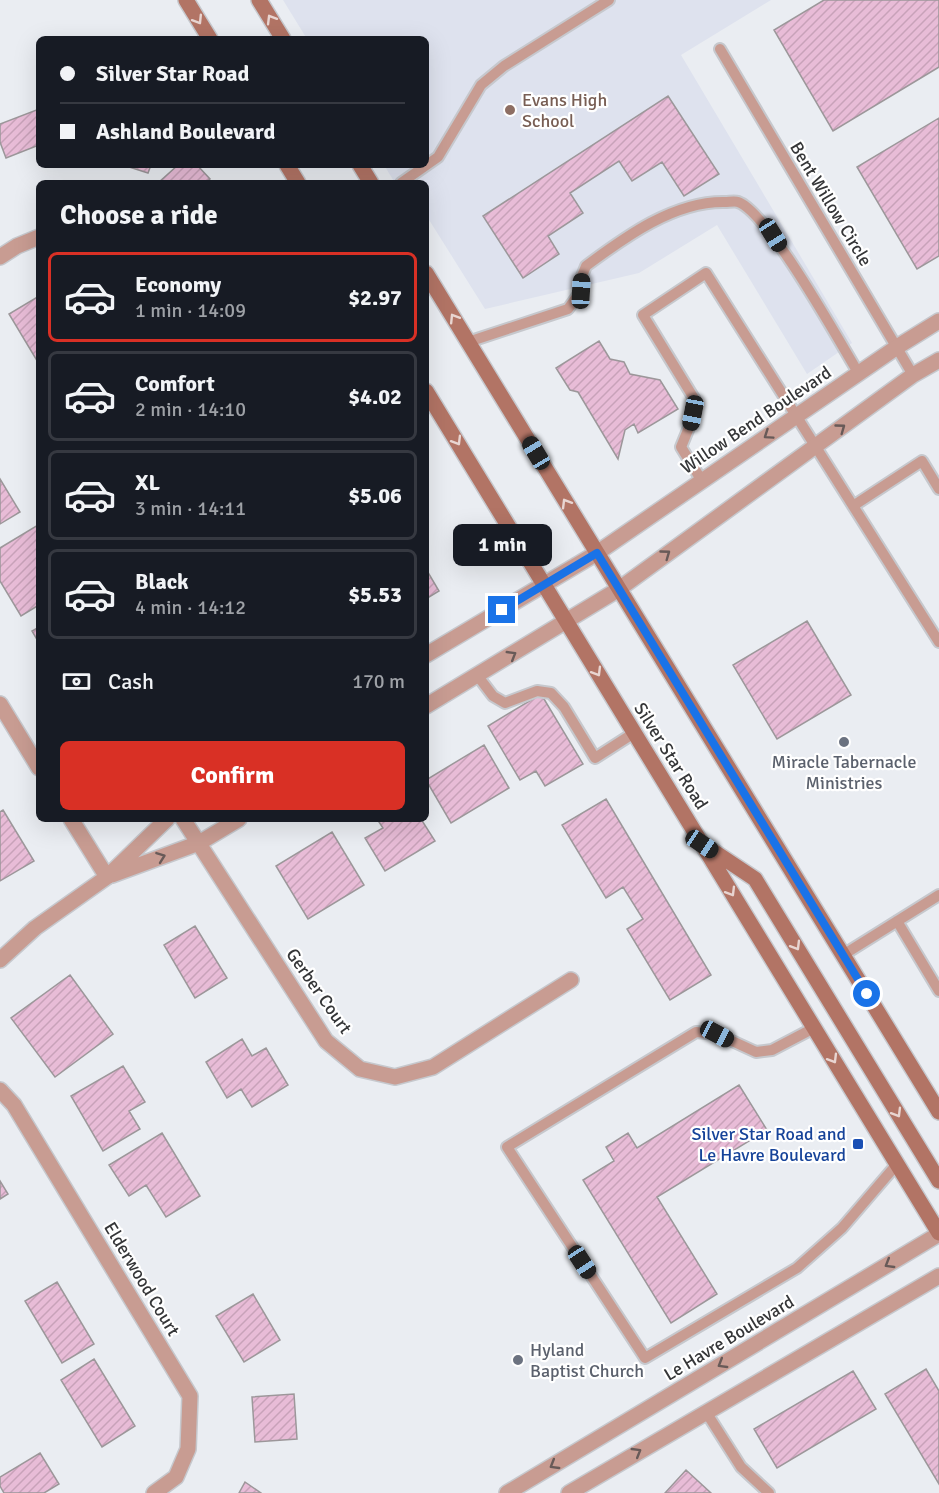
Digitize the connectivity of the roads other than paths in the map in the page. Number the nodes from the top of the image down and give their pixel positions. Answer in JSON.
{"nodes":[{"id":1,"x":186,"y":0,"type":"edge"},
{"id":2,"x":259,"y":0,"type":"edge"},
{"id":3,"x":609,"y":0,"type":"edge"},
{"id":4,"x":208,"y":36,"type":"edge"},
{"id":5,"x":281,"y":36,"type":"edge"},
{"id":6,"x":720,"y":49,"type":"dead end"},
{"id":7,"x":429,"y":163,"type":"edge"},
{"id":8,"x":422,"y":168,"type":"edge"},
{"id":9,"x":405,"y":180,"type":"edge"},
{"id":10,"x":36,"y":238,"type":"edge"},
{"id":11,"x":0,"y":257,"type":"edge"},
{"id":12,"x":429,"y":278,"type":"edge"},
{"id":13,"x":939,"y":321,"type":"edge"},
{"id":14,"x":468,"y":342,"type":"junction"},
{"id":15,"x":897,"y":347,"type":"junction"},
{"id":16,"x":939,"y":360,"type":"edge"},
{"id":17,"x":859,"y":374,"type":"junction"},
{"id":18,"x":913,"y":375,"type":"junction"},
{"id":19,"x":429,"y":396,"type":"edge"},
{"id":20,"x":796,"y":416,"type":"junction"},
{"id":21,"x":816,"y":446,"type":"junction"},
{"id":22,"x":702,"y":481,"type":"junction"},
{"id":23,"x":939,"y":489,"type":"edge"},
{"id":24,"x":853,"y":506,"type":"junction"},
{"id":25,"x":597,"y":553,"type":"junction"},
{"id":26,"x":544,"y":585,"type":"junction"},
{"id":27,"x":619,"y":589,"type":"junction"},
{"id":28,"x":567,"y":622,"type":"junction"},
{"id":29,"x":939,"y":642,"type":"edge"},
{"id":30,"x":429,"y":653,"type":"edge"},
{"id":31,"x":477,"y":675,"type":"junction"},
{"id":32,"x":0,"y":704,"type":"edge"},
{"id":33,"x":429,"y":704,"type":"edge"},
{"id":34,"x":634,"y":733,"type":"junction"},
{"id":35,"x":36,"y":763,"type":"edge"},
{"id":36,"x":73,"y":822,"type":"edge"},
{"id":37,"x":163,"y":822,"type":"edge"},
{"id":38,"x":185,"y":822,"type":"edge"},
{"id":39,"x":234,"y":822,"type":"edge"},
{"id":40,"x":199,"y":843,"type":"junction"},
{"id":41,"x":702,"y":844,"type":"junction"},
{"id":42,"x":107,"y":877,"type":"junction"},
{"id":43,"x":939,"y":895,"type":"edge"},
{"id":44,"x":897,"y":921,"type":"junction"},
{"id":45,"x":843,"y":955,"type":"junction"},
{"id":46,"x":0,"y":960,"type":"edge"},
{"id":47,"x":571,"y":980,"type":"dead end"},
{"id":48,"x":939,"y":991,"type":"edge"},
{"id":49,"x":814,"y":1028,"type":"junction"},
{"id":50,"x":0,"y":1090,"type":"edge"},
{"id":51,"x":939,"y":1112,"type":"edge"},
{"id":52,"x":897,"y":1164,"type":"junction"},
{"id":53,"x":939,"y":1181,"type":"edge"},
{"id":54,"x":939,"y":1234,"type":"edge"},
{"id":55,"x":939,"y":1276,"type":"edge"},
{"id":56,"x":706,"y":1412,"type":"junction"},
{"id":57,"x":154,"y":1493,"type":"edge"},
{"id":58,"x":507,"y":1493,"type":"edge"},
{"id":59,"x":568,"y":1493,"type":"edge"},
{"id":60,"x":769,"y":1493,"type":"edge"}],
"edges":[{"from":1,"to":4,"type":"main road","one_way":true},
{"from":5,"to":2,"type":"main road","one_way":true},
{"from":3,"to":7,"type":"lane"},
{"from":6,"to":15,"type":"lane","name":"Bent Willow Circle"},
{"from":8,"to":9,"type":"lane"},
{"from":10,"to":11,"type":"street"},
{"from":14,"to":12,"type":"main road","one_way":true},
{"from":13,"to":15,"type":"street","name":"Willow Bend Boulevard"},
{"from":14,"to":17,"type":"lane"},
{"from":25,"to":14,"type":"main road","one_way":true},
{"from":15,"to":17,"type":"street","name":"Willow Bend Boulevard"},
{"from":15,"to":18,"type":"lane","name":"Bent Willow Circle"},
{"from":16,"to":18,"type":"street"},
{"from":17,"to":20,"type":"street","name":"Willow Bend Boulevard"},
{"from":21,"to":18,"type":"street","one_way":true},
{"from":19,"to":26,"type":"main road","name":"Silver Star Road","one_way":true},
{"from":20,"to":21,"type":"lane"},
{"from":20,"to":22,"type":"street","name":"Willow Bend Boulevard","one_way":true},
{"from":20,"to":22,"type":"lane"},
{"from":21,"to":24,"type":"lane"},
{"from":27,"to":21,"type":"street","one_way":true},
{"from":22,"to":25,"type":"street","name":"Willow Bend Boulevard"},
{"from":23,"to":24,"type":"lane"},
{"from":24,"to":29,"type":"lane"},
{"from":25,"to":26,"type":"street","name":"Willow Bend Boulevard"},
{"from":25,"to":27,"type":"main road"},
{"from":26,"to":28,"type":"main road","name":"Silver Star Road"},
{"from":26,"to":30,"type":"street","name":"Willow Bend Boulevard"},
{"from":27,"to":28,"type":"street"},
{"from":27,"to":45,"type":"main road"},
{"from":31,"to":28,"type":"street","one_way":true},
{"from":28,"to":34,"type":"main road","name":"Silver Star Road","one_way":true},
{"from":31,"to":33,"type":"street"},
{"from":31,"to":34,"type":"lane"},
{"from":32,"to":35,"type":"street"},
{"from":34,"to":41,"type":"main road","name":"Silver Star Road"},
{"from":36,"to":42,"type":"street"},
{"from":37,"to":42,"type":"street"},
{"from":38,"to":40,"type":"street","name":"Gerber Court"},
{"from":39,"to":40,"type":"street"},
{"from":42,"to":40,"type":"street","one_way":true},
{"from":40,"to":47,"type":"street","name":"Gerber Court"},
{"from":41,"to":49,"type":"main road","name":"Silver Star Road","one_way":true},
{"from":41,"to":53,"type":"main road","one_way":true},
{"from":42,"to":46,"type":"street"},
{"from":43,"to":44,"type":"lane"},
{"from":44,"to":45,"type":"lane"},
{"from":44,"to":48,"type":"lane"},
{"from":45,"to":51,"type":"main road"},
{"from":49,"to":52,"type":"main road","name":"Silver Star Road","one_way":true},
{"from":49,"to":52,"type":"lane"},
{"from":50,"to":57,"type":"street","name":"Elderwood Court"},
{"from":52,"to":54,"type":"main road","name":"Silver Star Road"},
{"from":54,"to":58,"type":"street","name":"Le Havre Boulevard","one_way":true},
{"from":55,"to":56,"type":"street"},
{"from":59,"to":56,"type":"street","one_way":true},
{"from":56,"to":60,"type":"lane"}]}
